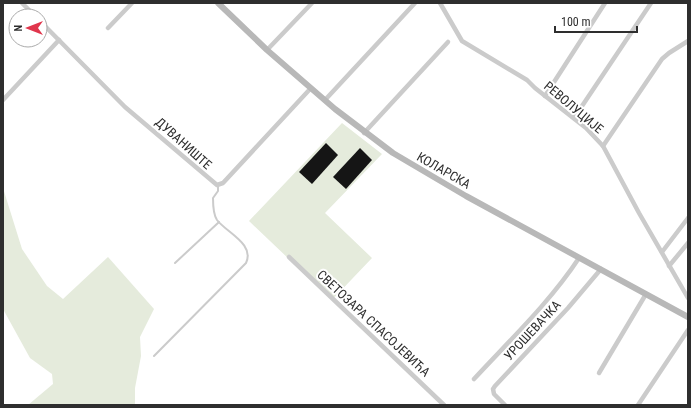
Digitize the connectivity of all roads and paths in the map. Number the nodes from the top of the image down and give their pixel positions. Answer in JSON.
{"nodes":[{"id":1,"x":132,"y":3,"type":"edge"},
{"id":2,"x":312,"y":3,"type":"edge"},
{"id":3,"x":415,"y":3,"type":"edge"},
{"id":4,"x":440,"y":3,"type":"edge"},
{"id":5,"x":604,"y":3,"type":"edge"},
{"id":6,"x":651,"y":3,"type":"edge"},
{"id":7,"x":222,"y":4,"type":"edge"},
{"id":8,"x":108,"y":28,"type":"dead end"},
{"id":9,"x":48,"y":29,"type":"edge"},
{"id":10,"x":59,"y":40,"type":"junction"},
{"id":11,"x":688,"y":41,"type":"edge"},
{"id":12,"x":448,"y":42,"type":"dead end"},
{"id":13,"x":267,"y":50,"type":"junction"},
{"id":14,"x":311,"y":88,"type":"junction"},
{"id":15,"x":545,"y":96,"type":"junction"},
{"id":16,"x":3,"y":100,"type":"edge"},
{"id":17,"x":324,"y":100,"type":"junction"},
{"id":18,"x":574,"y":118,"type":"junction"},
{"id":19,"x":364,"y":133,"type":"junction"},
{"id":20,"x":603,"y":146,"type":"junction"},
{"id":21,"x":218,"y":185,"type":"junction"},
{"id":22,"x":688,"y":218,"type":"edge"},
{"id":23,"x":219,"y":222,"type":"junction"},
{"id":24,"x":688,"y":244,"type":"edge"},
{"id":25,"x":662,"y":252,"type":"junction"},
{"id":26,"x":289,"y":257,"type":"dead end"},
{"id":27,"x":579,"y":258,"type":"junction"},
{"id":28,"x":175,"y":263,"type":"dead end"},
{"id":29,"x":669,"y":266,"type":"junction"},
{"id":30,"x":601,"y":269,"type":"junction"},
{"id":31,"x":646,"y":294,"type":"junction"},
{"id":32,"x":688,"y":298,"type":"edge"},
{"id":33,"x":688,"y":317,"type":"edge"},
{"id":34,"x":688,"y":330,"type":"edge"},
{"id":35,"x":154,"y":356,"type":"dead end"},
{"id":36,"x":599,"y":372,"type":"dead end"},
{"id":37,"x":474,"y":379,"type":"dead end"},
{"id":38,"x":444,"y":405,"type":"edge"},
{"id":39,"x":505,"y":405,"type":"edge"},
{"id":40,"x":638,"y":405,"type":"edge"}],
"edges":[{"from":1,"to":8,"type":"street"},
{"from":2,"to":13,"type":"street"},
{"from":3,"to":17,"type":"street"},
{"from":4,"to":15,"type":"street","name":"РЕВОЛУЦИЈЕ"},
{"from":5,"to":15,"type":"street"},
{"from":6,"to":18,"type":"street"},
{"from":7,"to":13,"type":"main road","name":"КОЛАРСКА"},
{"from":9,"to":10,"type":"street","name":"ДУВАНИШТЕ"},
{"from":10,"to":16,"type":"street"},
{"from":10,"to":21,"type":"street","name":"ДУВАНИШТЕ"},
{"from":11,"to":20,"type":"street"},
{"from":12,"to":19,"type":"street"},
{"from":13,"to":14,"type":"main road","name":"КОЛАРСКА"},
{"from":14,"to":17,"type":"main road","name":"КОЛАРСКА"},
{"from":14,"to":21,"type":"street","name":"ДУВАНИШТЕ"},
{"from":15,"to":18,"type":"street","name":"РЕВОЛУЦИЈЕ"},
{"from":17,"to":19,"type":"main road","name":"КОЛАРСКА"},
{"from":18,"to":20,"type":"street","name":"РЕВОЛУЦИЈЕ"},
{"from":19,"to":27,"type":"main road","name":"КОЛАРСКА"},
{"from":20,"to":25,"type":"street","name":"РЕВОЛУЦИЈЕ"},
{"from":21,"to":23,"type":"lane"},
{"from":22,"to":25,"type":"street"},
{"from":23,"to":28,"type":"lane"},
{"from":23,"to":35,"type":"lane"},
{"from":24,"to":29,"type":"street"},
{"from":25,"to":29,"type":"street","name":"РЕВОЛУЦИЈЕ"},
{"from":26,"to":38,"type":"street","name":"СВЕТОЗАРА СПАСОЈЕВИЋА"},
{"from":27,"to":30,"type":"main road","name":"КОЛАРСКА"},
{"from":27,"to":37,"type":"street"},
{"from":29,"to":32,"type":"street","name":"РЕВОЛУЦИЈЕ"},
{"from":30,"to":31,"type":"main road","name":"КОЛАРСКА"},
{"from":30,"to":39,"type":"street","name":"УРОШЕВАЧКА"},
{"from":31,"to":33,"type":"main road","name":"КОЛАРСКА"},
{"from":31,"to":36,"type":"street"},
{"from":34,"to":40,"type":"street"}]}
